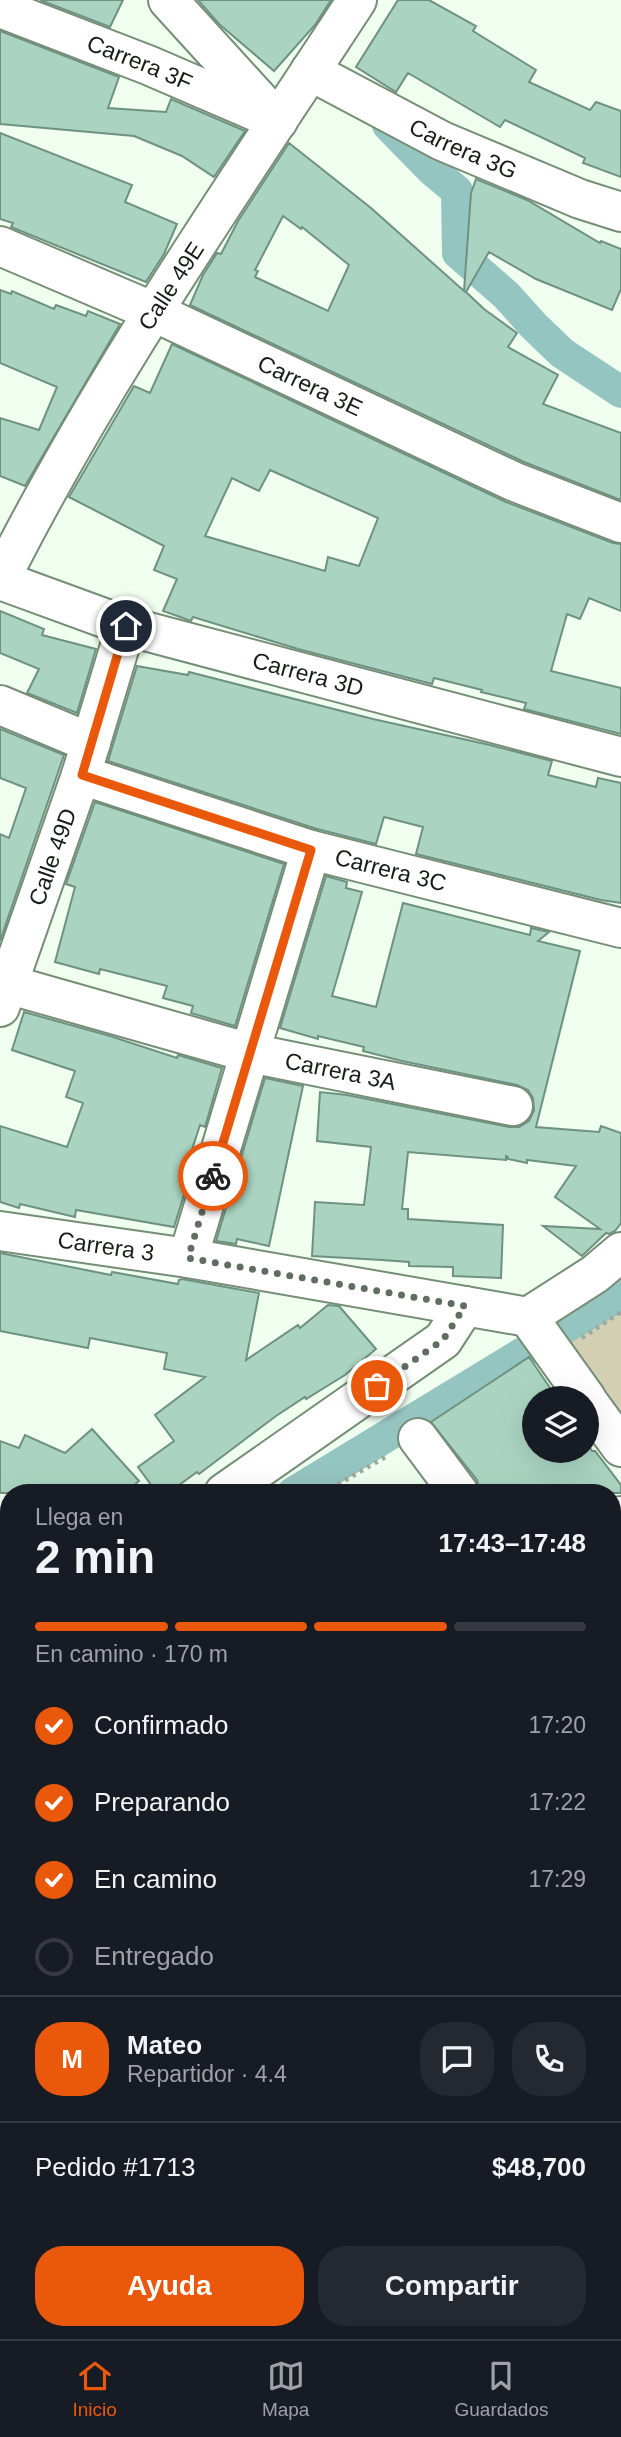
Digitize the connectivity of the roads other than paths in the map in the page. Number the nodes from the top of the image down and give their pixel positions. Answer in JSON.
{"nodes":[{"id":1,"x":168,"y":0,"type":"edge"},
{"id":2,"x":357,"y":0,"type":"edge"},
{"id":3,"x":0,"y":8,"type":"edge"},
{"id":4,"x":310,"y":71,"type":"junction"},
{"id":5,"x":278,"y":121,"type":"junction"},
{"id":6,"x":621,"y":212,"type":"edge"},
{"id":7,"x":0,"y":246,"type":"edge"},
{"id":8,"x":154,"y":312,"type":"junction"},
{"id":9,"x":15,"y":516,"type":"edge"},
{"id":10,"x":621,"y":523,"type":"edge"},
{"id":11,"x":0,"y":580,"type":"edge"},
{"id":12,"x":126,"y":626,"type":"junction"},
{"id":13,"x":0,"y":705,"type":"edge"},
{"id":14,"x":621,"y":757,"type":"edge"},
{"id":15,"x":86,"y":759,"type":"junction"},
{"id":16,"x":311,"y":850,"type":"junction"},
{"id":17,"x":621,"y":928,"type":"edge"},
{"id":18,"x":3,"y":995,"type":"edge"},
{"id":19,"x":250,"y":1053,"type":"junction"},
{"id":20,"x":513,"y":1106,"type":"dead end"},
{"id":21,"x":0,"y":1231,"type":"edge"},
{"id":22,"x":621,"y":1252,"type":"edge"},
{"id":23,"x":188,"y":1258,"type":"junction"},
{"id":24,"x":465,"y":1306,"type":"junction"},
{"id":25,"x":528,"y":1317,"type":"junction"},
{"id":26,"x":577,"y":1386,"type":"edge"},
{"id":27,"x":599,"y":1416,"type":"edge"},
{"id":28,"x":418,"y":1438,"type":"road end"},
{"id":29,"x":621,"y":1447,"type":"edge"},
{"id":30,"x":237,"y":1484,"type":"edge"},
{"id":31,"x":452,"y":1484,"type":"edge"}],
"edges":[{"from":1,"to":5,"type":"street"},
{"from":2,"to":4,"type":"street","name":"Calle 49E"},
{"from":3,"to":5,"type":"street","name":"Carrera 3F"},
{"from":4,"to":5,"type":"street","name":"Calle 49E"},
{"from":4,"to":6,"type":"street","name":"Carrera 3G"},
{"from":5,"to":8,"type":"street","name":"Calle 49E"},
{"from":7,"to":8,"type":"street","name":"Carrera 3E"},
{"from":8,"to":9,"type":"street","name":"Calle 49E"},
{"from":8,"to":10,"type":"street","name":"Carrera 3E"},
{"from":9,"to":11,"type":"street","name":"Calle 49E"},
{"from":11,"to":12,"type":"street","name":"Carrera 3D"},
{"from":12,"to":14,"type":"street","name":"Carrera 3D"},
{"from":12,"to":15,"type":"street","name":"Calle 49D"},
{"from":13,"to":15,"type":"street","name":"Carrera 3C"},
{"from":15,"to":16,"type":"street","name":"Carrera 3C"},
{"from":15,"to":18,"type":"street","name":"Calle 49D"},
{"from":16,"to":17,"type":"street","name":"Carrera 3C"},
{"from":16,"to":19,"type":"street"},
{"from":18,"to":19,"type":"street","name":"Carrera 3A"},
{"from":19,"to":20,"type":"street","name":"Carrera 3A"},
{"from":19,"to":23,"type":"street"},
{"from":21,"to":23,"type":"street","name":"Carrera 3"},
{"from":22,"to":25,"type":"street"},
{"from":23,"to":24,"type":"street","name":"Carrera 3"},
{"from":24,"to":25,"type":"street","name":"Carrera 3"},
{"from":24,"to":30,"type":"street"},
{"from":25,"to":26,"type":"street"},
{"from":27,"to":29,"type":"street"},
{"from":28,"to":31,"type":"street"}]}
